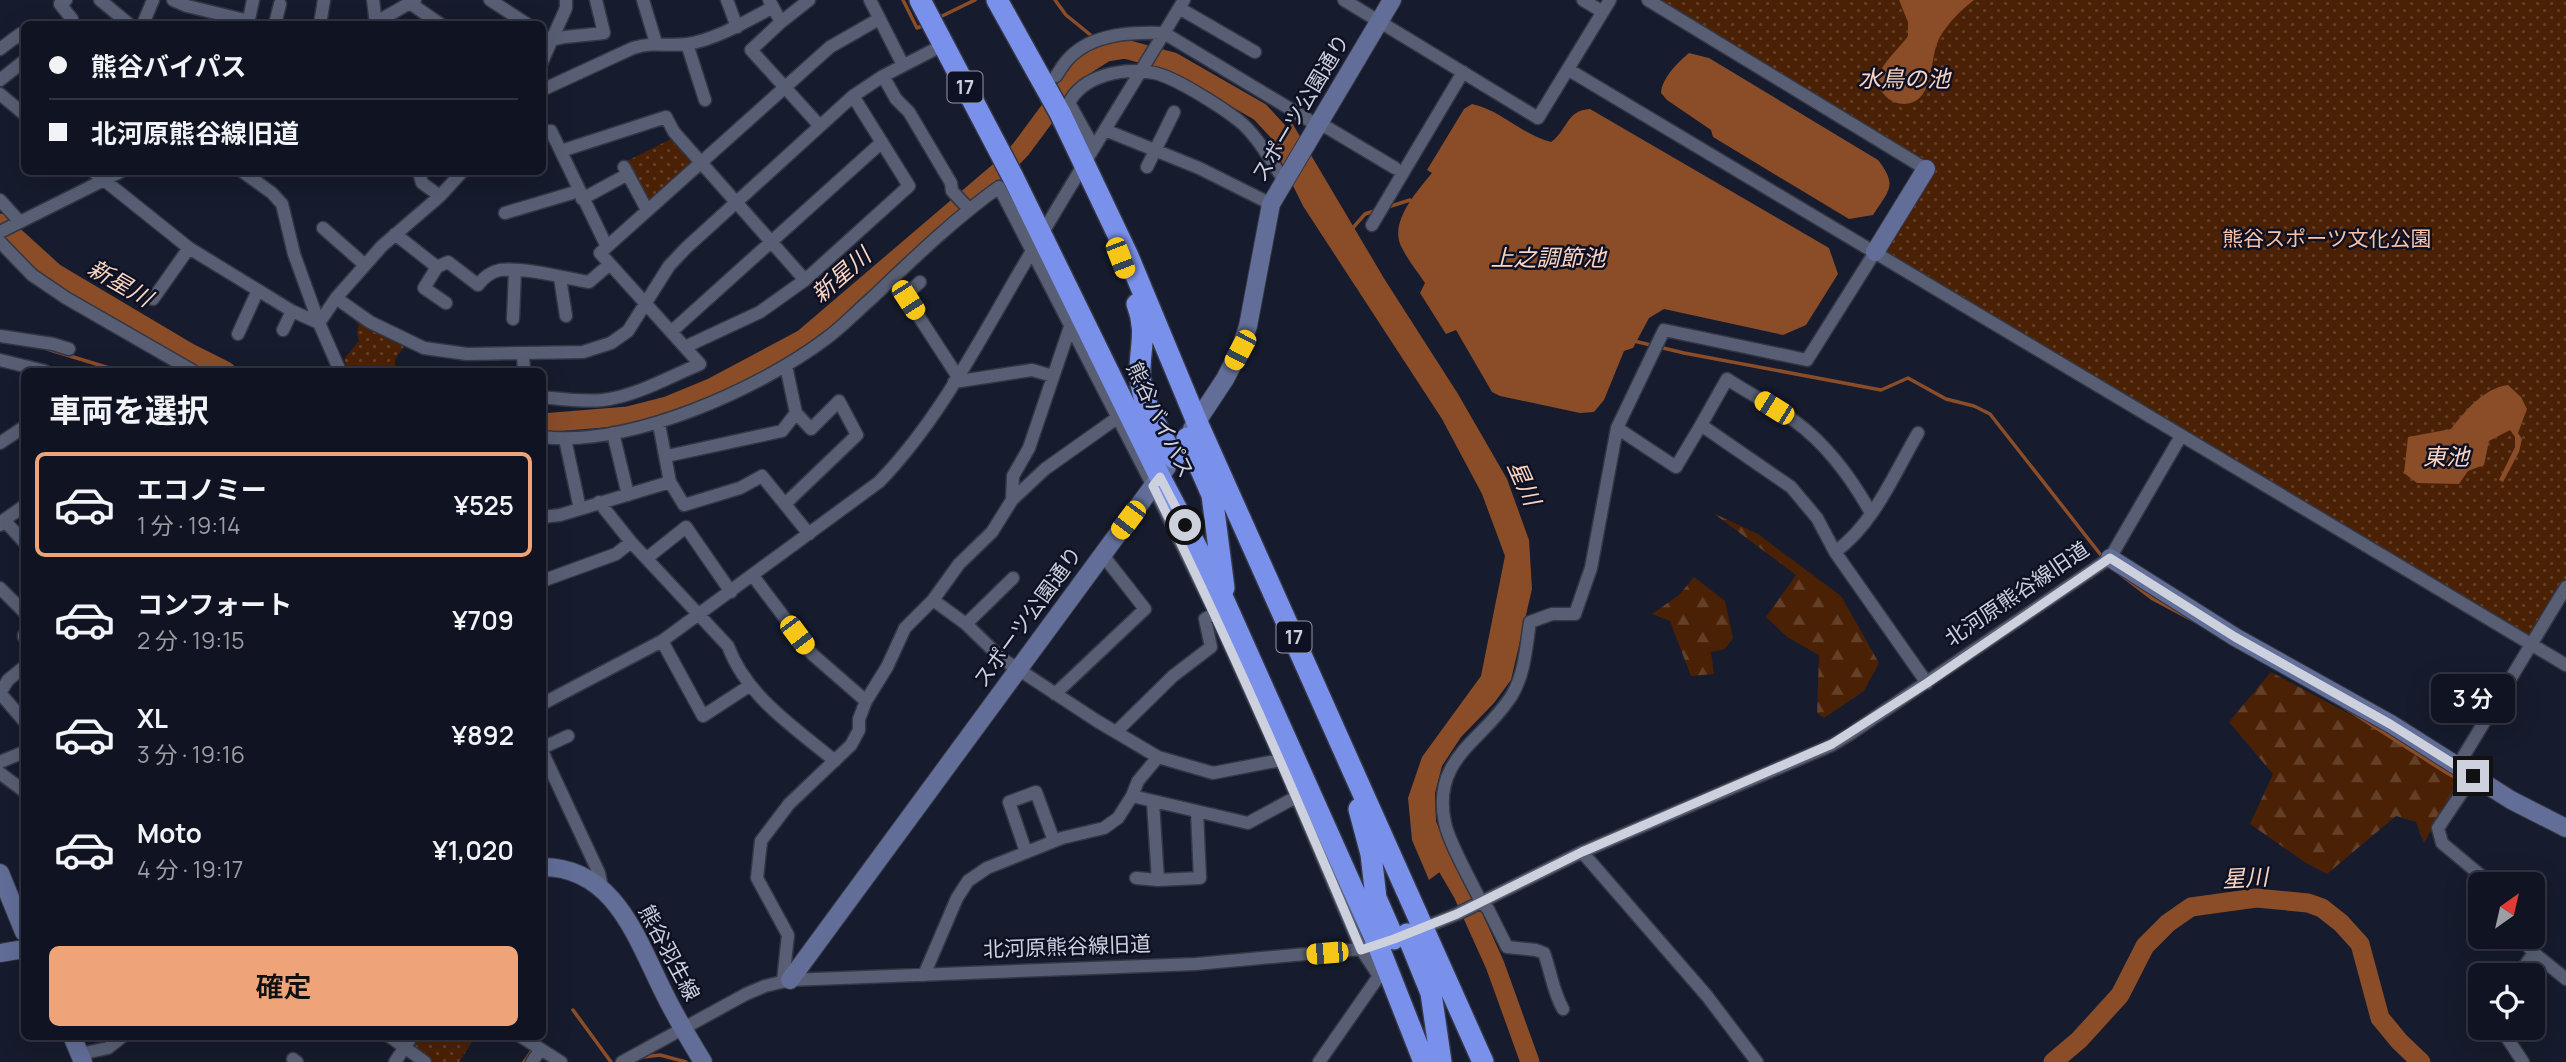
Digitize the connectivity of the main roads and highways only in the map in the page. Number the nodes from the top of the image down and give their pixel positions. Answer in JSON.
{"nodes":[{"id":1,"x":997,"y":0,"type":"edge"},
{"id":2,"x":931,"y":22,"type":"edge"},
{"id":3,"x":1122,"y":246,"type":"junction"},
{"id":4,"x":1192,"y":430,"type":"junction"},
{"id":5,"x":1174,"y":458,"type":"road end"},
{"id":6,"x":1219,"y":605,"type":"junction"},
{"id":7,"x":1347,"y":756,"type":"junction"},
{"id":8,"x":1393,"y":939,"type":"junction"},
{"id":9,"x":1424,"y":1062,"type":"edge"},
{"id":10,"x":1441,"y":1062,"type":"edge"},
{"id":11,"x":1483,"y":1062,"type":"edge"}],
"edges":[{"from":1,"to":3,"type":"highway","name":"熊谷バイパス","number":"17"},
{"from":2,"to":6,"type":"highway","name":"熊谷バイパス","number":"17"},
{"from":3,"to":4,"type":"highway","name":"熊谷バイパス","number":"17"},
{"from":3,"to":5,"type":"highway"},
{"from":4,"to":6,"type":"highway"},
{"from":4,"to":7,"type":"highway","name":"熊谷バイパス","number":"17"},
{"from":6,"to":8,"type":"highway","name":"熊谷バイパス","number":"17"},
{"from":7,"to":8,"type":"highway","name":"熊谷バイパス","number":"17"},
{"from":7,"to":8,"type":"highway"},
{"from":8,"to":9,"type":"highway","name":"熊谷バイパス","number":"17"},
{"from":8,"to":10,"type":"highway"},
{"from":8,"to":11,"type":"highway","name":"熊谷バイパス","number":"17"}]}
